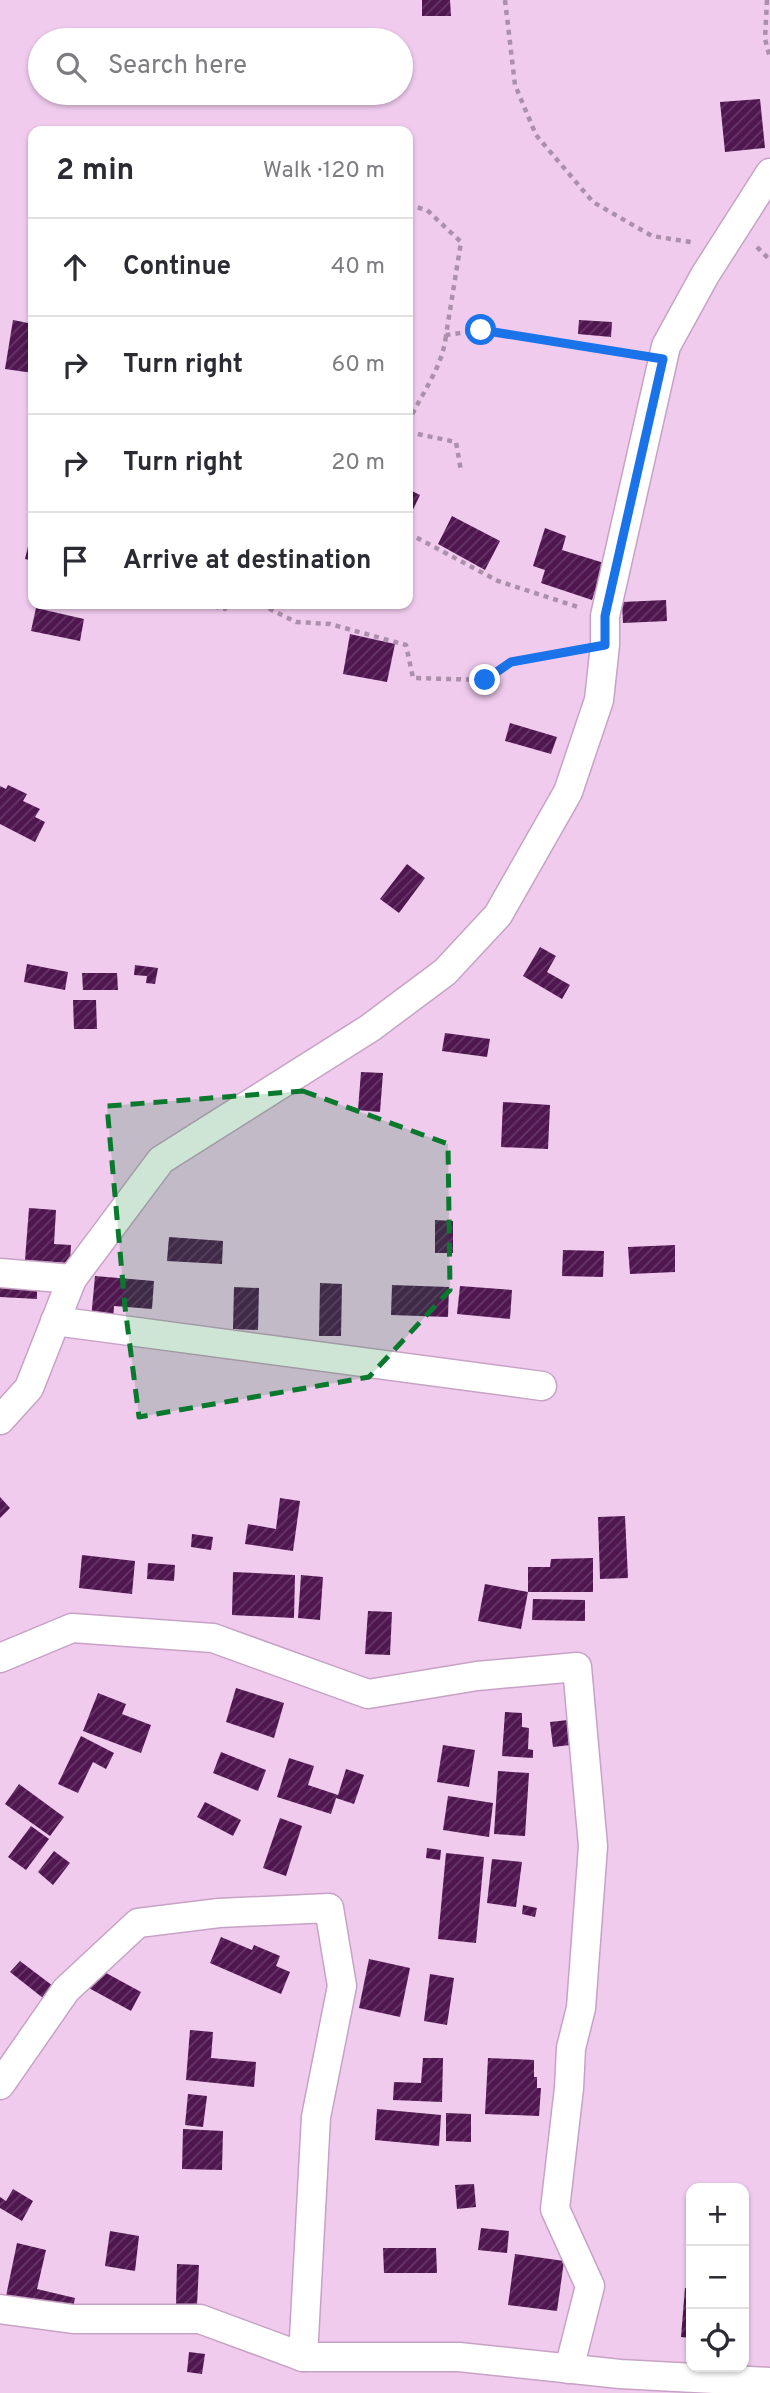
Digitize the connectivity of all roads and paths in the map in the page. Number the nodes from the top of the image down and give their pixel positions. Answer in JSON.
{"nodes":[{"id":1,"x":505,"y":0,"type":"edge"},
{"id":2,"x":767,"y":0,"type":"edge"},
{"id":3,"x":770,"y":58,"type":"edge"},
{"id":4,"x":770,"y":173,"type":"edge"},
{"id":5,"x":413,"y":206,"type":"edge"},
{"id":6,"x":728,"y":239,"type":"junction"},
{"id":7,"x":770,"y":260,"type":"edge"},
{"id":8,"x":446,"y":335,"type":"junction"},
{"id":9,"x":663,"y":359,"type":"junction"},
{"id":10,"x":413,"y":412,"type":"edge"},
{"id":11,"x":413,"y":433,"type":"edge"},
{"id":12,"x":461,"y":471,"type":"dead end"},
{"id":13,"x":413,"y":536,"type":"edge"},
{"id":14,"x":270,"y":609,"type":"edge"},
{"id":15,"x":605,"y":616,"type":"junction"},
{"id":16,"x":605,"y":645,"type":"junction"},
{"id":17,"x":0,"y":1273,"type":"edge"},
{"id":18,"x":72,"y":1279,"type":"junction"},
{"id":19,"x":55,"y":1321,"type":"junction"},
{"id":20,"x":542,"y":1386,"type":"dead end"},
{"id":21,"x":0,"y":1420,"type":"edge"},
{"id":22,"x":0,"y":1658,"type":"edge"},
{"id":23,"x":0,"y":2085,"type":"edge"},
{"id":24,"x":0,"y":2309,"type":"edge"},
{"id":25,"x":303,"y":2357,"type":"junction"},
{"id":26,"x":569,"y":2369,"type":"junction"},
{"id":27,"x":770,"y":2382,"type":"edge"}],
"edges":[{"from":1,"to":6,"type":"path"},
{"from":2,"to":3,"type":"path"},
{"from":4,"to":6,"type":"street"},
{"from":5,"to":8,"type":"path"},
{"from":6,"to":7,"type":"path"},
{"from":6,"to":9,"type":"street"},
{"from":8,"to":9,"type":"path"},
{"from":8,"to":10,"type":"path"},
{"from":9,"to":15,"type":"street"},
{"from":11,"to":12,"type":"path"},
{"from":13,"to":15,"type":"path"},
{"from":14,"to":16,"type":"path"},
{"from":15,"to":16,"type":"street"},
{"from":16,"to":18,"type":"street"},
{"from":17,"to":18,"type":"street"},
{"from":18,"to":19,"type":"street"},
{"from":19,"to":20,"type":"street"},
{"from":19,"to":21,"type":"street"},
{"from":22,"to":26,"type":"street"},
{"from":23,"to":25,"type":"street"},
{"from":24,"to":25,"type":"street"},
{"from":25,"to":26,"type":"street"},
{"from":26,"to":27,"type":"street"}]}
